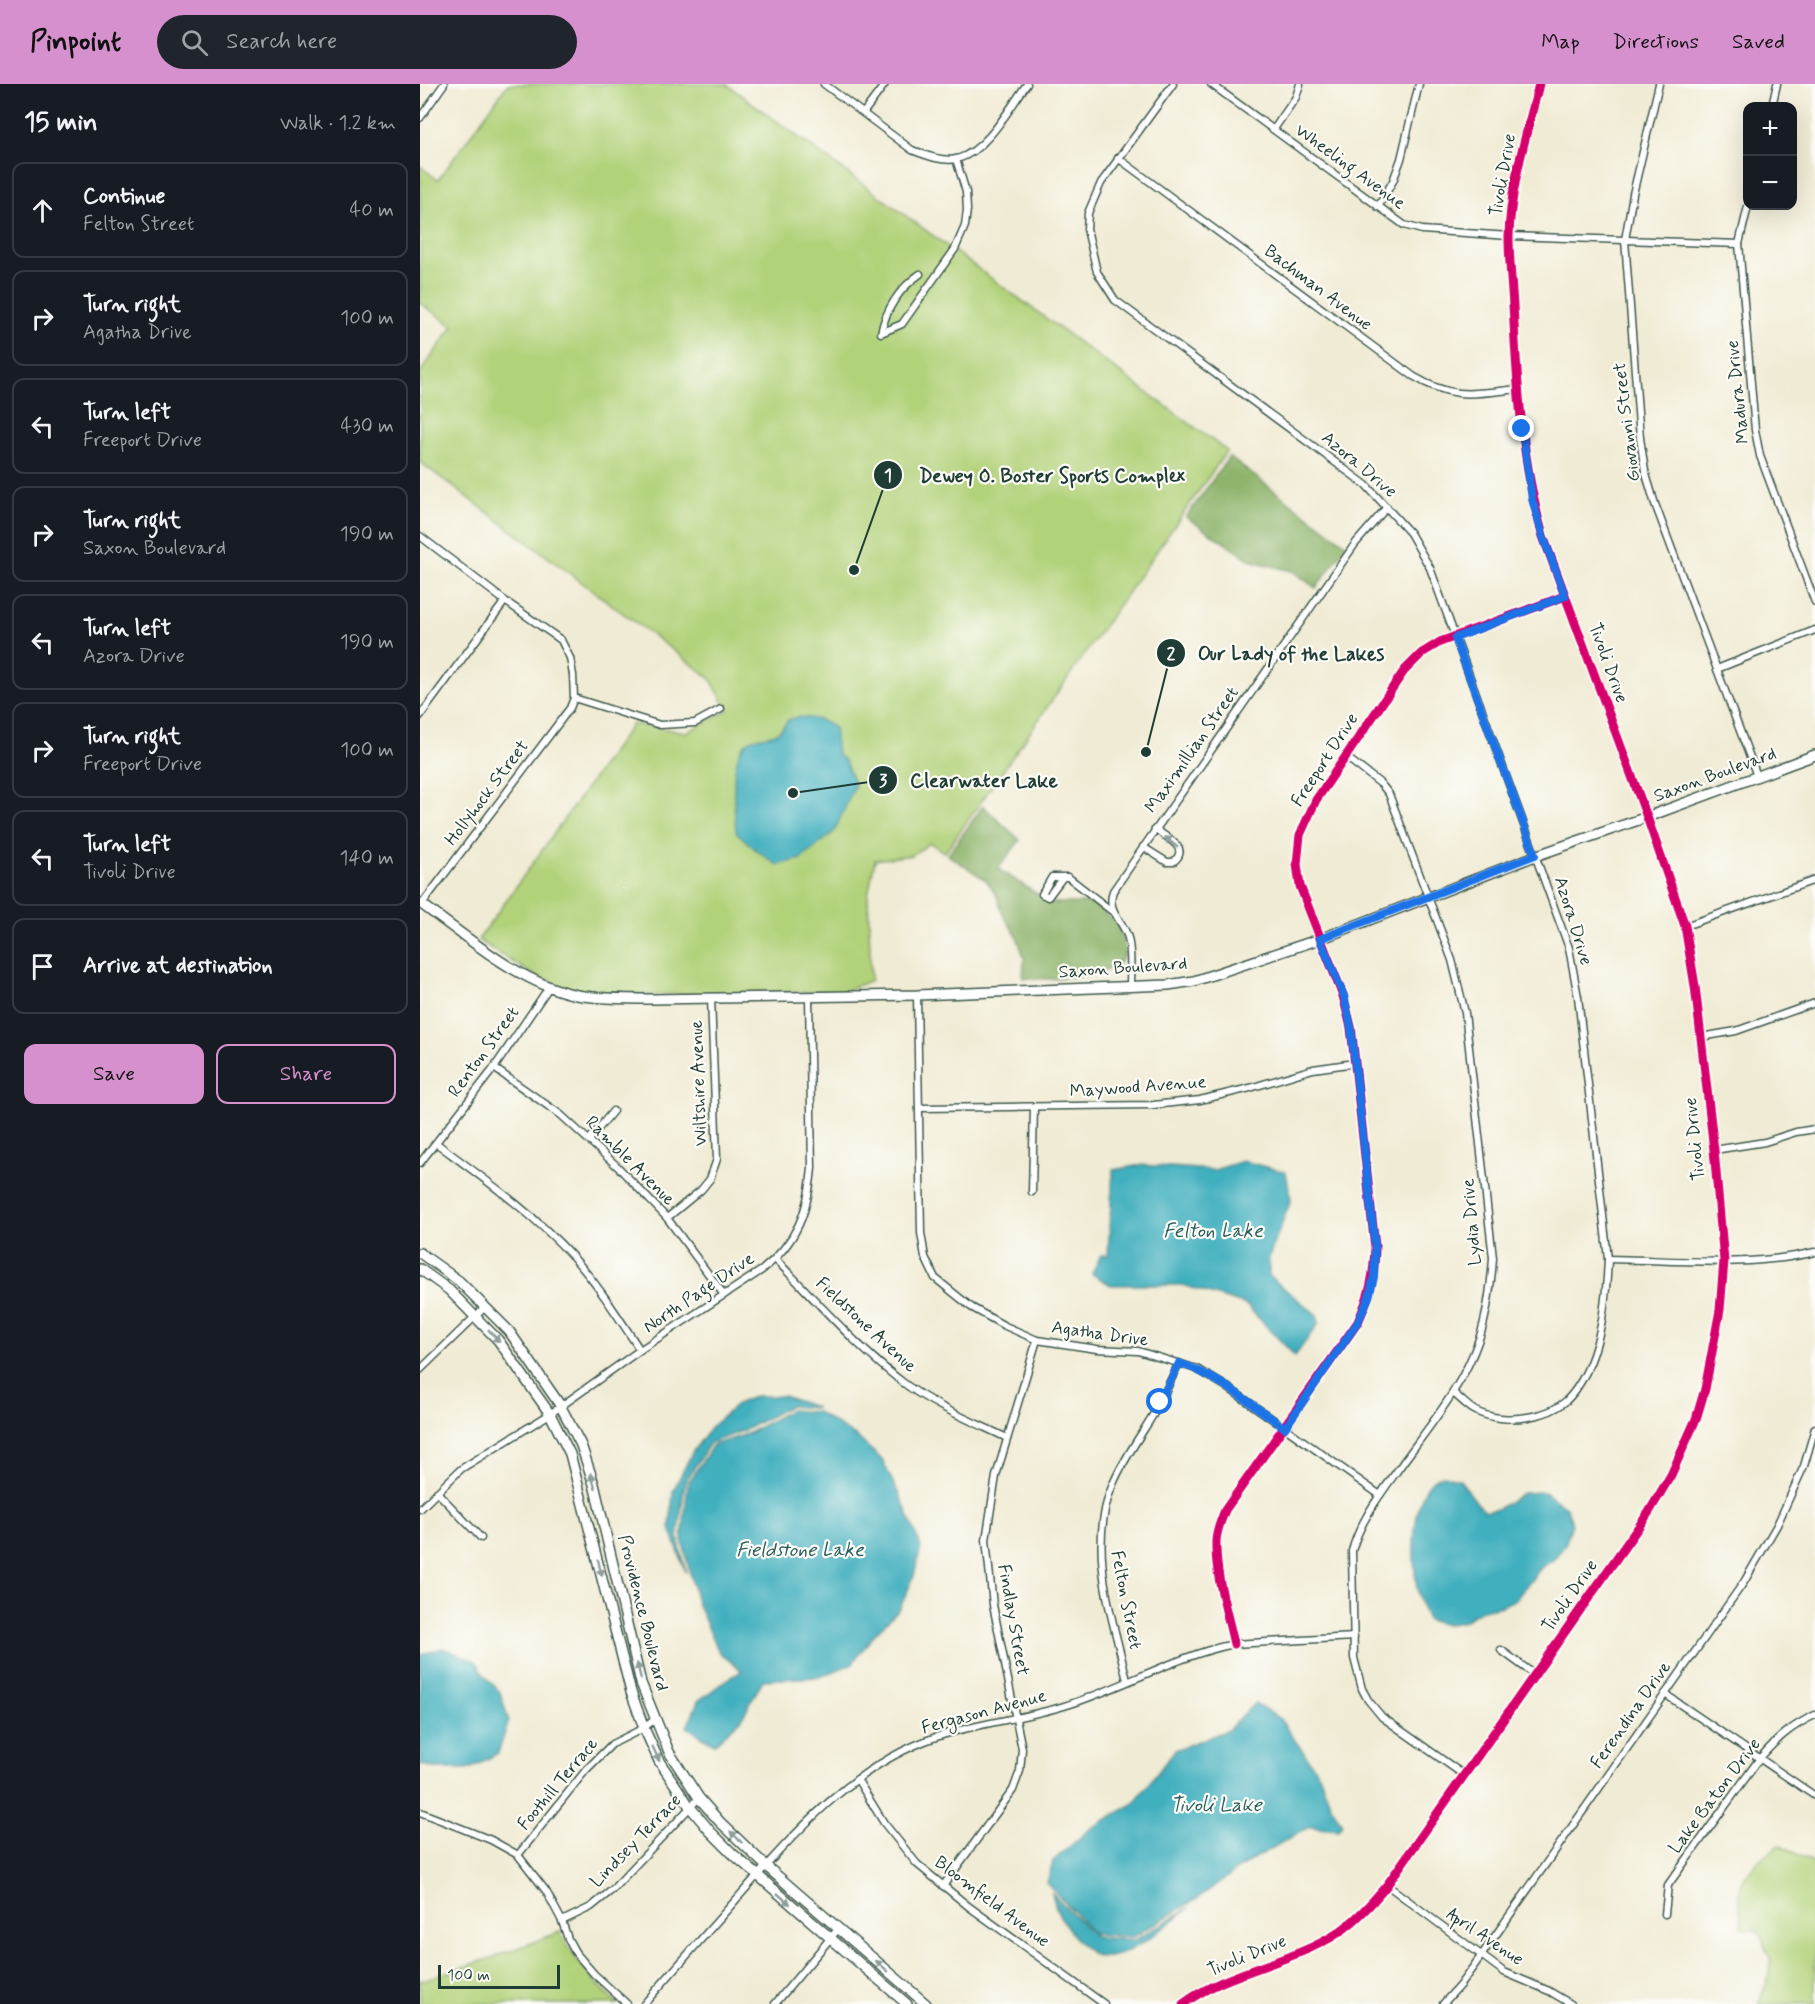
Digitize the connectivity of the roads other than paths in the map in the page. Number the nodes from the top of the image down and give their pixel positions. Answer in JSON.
{"nodes":[{"id":1,"x":444,"y":84,"type":"edge"},
{"id":2,"x":824,"y":84,"type":"edge"},
{"id":3,"x":885,"y":84,"type":"edge"},
{"id":4,"x":1027,"y":84,"type":"edge"},
{"id":5,"x":1173,"y":84,"type":"edge"},
{"id":6,"x":1211,"y":84,"type":"edge"},
{"id":7,"x":1300,"y":84,"type":"edge"},
{"id":8,"x":1419,"y":84,"type":"edge"},
{"id":9,"x":1539,"y":84,"type":"edge"},
{"id":10,"x":1659,"y":84,"type":"edge"},
{"id":11,"x":1777,"y":84,"type":"edge"},
{"id":12,"x":1773,"y":102,"type":"edge"},
{"id":13,"x":864,"y":112,"type":"junction"},
{"id":14,"x":420,"y":118,"type":"edge"},
{"id":15,"x":1274,"y":129,"type":"junction"},
{"id":16,"x":1118,"y":158,"type":"junction"},
{"id":17,"x":956,"y":159,"type":"junction"},
{"id":18,"x":1378,"y":207,"type":"junction"},
{"id":19,"x":1747,"y":210,"type":"edge"},
{"id":20,"x":1509,"y":236,"type":"junction"},
{"id":21,"x":1624,"y":240,"type":"junction"},
{"id":22,"x":1739,"y":244,"type":"junction"},
{"id":23,"x":920,"y":274,"type":"dead end"},
{"id":24,"x":1518,"y":389,"type":"junction"},
{"id":25,"x":1387,"y":507,"type":"junction"},
{"id":26,"x":420,"y":536,"type":"edge"},
{"id":27,"x":1565,"y":596,"type":"junction"},
{"id":28,"x":505,"y":601,"type":"junction"},
{"id":29,"x":1815,"y":602,"type":"edge"},
{"id":30,"x":1815,"y":630,"type":"edge"},
{"id":31,"x":1455,"y":638,"type":"junction"},
{"id":32,"x":1717,"y":669,"type":"junction"},
{"id":33,"x":574,"y":698,"type":"junction"},
{"id":34,"x":721,"y":709,"type":"dead end"},
{"id":35,"x":420,"y":716,"type":"edge"},
{"id":36,"x":1815,"y":755,"type":"edge"},
{"id":37,"x":1346,"y":757,"type":"junction"},
{"id":38,"x":1757,"y":776,"type":"junction"},
{"id":39,"x":1647,"y":817,"type":"junction"},
{"id":40,"x":1155,"y":829,"type":"junction"},
{"id":41,"x":1143,"y":847,"type":"junction"},
{"id":42,"x":1535,"y":855,"type":"junction"},
{"id":43,"x":1063,"y":877,"type":"dead end"},
{"id":44,"x":1815,"y":880,"type":"edge"},
{"id":45,"x":1428,"y":897,"type":"junction"},
{"id":46,"x":421,"y":904,"type":"edge"},
{"id":47,"x":1113,"y":912,"type":"junction"},
{"id":48,"x":1685,"y":926,"type":"junction"},
{"id":49,"x":1320,"y":939,"type":"junction"},
{"id":50,"x":1131,"y":986,"type":"junction"},
{"id":51,"x":549,"y":987,"type":"junction"},
{"id":52,"x":917,"y":995,"type":"junction"},
{"id":53,"x":809,"y":997,"type":"junction"},
{"id":54,"x":711,"y":998,"type":"junction"},
{"id":55,"x":1815,"y":1003,"type":"edge"},
{"id":56,"x":1701,"y":1037,"type":"junction"},
{"id":57,"x":1355,"y":1063,"type":"junction"},
{"id":58,"x":494,"y":1068,"type":"junction"},
{"id":59,"x":1034,"y":1107,"type":"junction"},
{"id":60,"x":919,"y":1108,"type":"junction"},
{"id":61,"x":614,"y":1112,"type":"dead end"},
{"id":62,"x":1815,"y":1129,"type":"edge"},
{"id":63,"x":589,"y":1140,"type":"junction"},
{"id":64,"x":436,"y":1143,"type":"junction"},
{"id":65,"x":1714,"y":1150,"type":"junction"},
{"id":66,"x":420,"y":1163,"type":"edge"},
{"id":67,"x":1032,"y":1192,"type":"dead end"},
{"id":68,"x":667,"y":1218,"type":"junction"},
{"id":69,"x":1815,"y":1252,"type":"edge"},
{"id":70,"x":420,"y":1253,"type":"edge"},
{"id":71,"x":775,"y":1259,"type":"junction"},
{"id":72,"x":1608,"y":1259,"type":"junction"},
{"id":73,"x":1724,"y":1261,"type":"junction"},
{"id":74,"x":420,"y":1269,"type":"edge"},
{"id":75,"x":724,"y":1295,"type":"junction"},
{"id":76,"x":485,"y":1307,"type":"junction"},
{"id":77,"x":475,"y":1316,"type":"junction"},
{"id":78,"x":1037,"y":1340,"type":"junction"},
{"id":79,"x":640,"y":1350,"type":"junction"},
{"id":80,"x":1179,"y":1363,"type":"junction"},
{"id":81,"x":420,"y":1370,"type":"edge"},
{"id":82,"x":1453,"y":1393,"type":"junction"},
{"id":83,"x":560,"y":1405,"type":"junction"},
{"id":84,"x":550,"y":1414,"type":"junction"},
{"id":85,"x":1285,"y":1428,"type":"junction"},
{"id":86,"x":1815,"y":1428,"type":"edge"},
{"id":87,"x":1007,"y":1438,"type":"junction"},
{"id":88,"x":437,"y":1492,"type":"junction"},
{"id":89,"x":1380,"y":1495,"type":"junction"},
{"id":90,"x":420,"y":1509,"type":"edge"},
{"id":91,"x":482,"y":1538,"type":"dead end"},
{"id":92,"x":1354,"y":1637,"type":"junction"},
{"id":93,"x":1234,"y":1644,"type":"junction"},
{"id":94,"x":1501,"y":1650,"type":"dead end"},
{"id":95,"x":1535,"y":1675,"type":"junction"},
{"id":96,"x":1127,"y":1681,"type":"junction"},
{"id":97,"x":1665,"y":1694,"type":"junction"},
{"id":98,"x":1815,"y":1715,"type":"edge"},
{"id":99,"x":1015,"y":1718,"type":"junction"},
{"id":100,"x":655,"y":1719,"type":"junction"},
{"id":101,"x":644,"y":1728,"type":"junction"},
{"id":102,"x":1760,"y":1758,"type":"junction"},
{"id":103,"x":1464,"y":1775,"type":"junction"},
{"id":104,"x":857,"y":1779,"type":"junction"},
{"id":105,"x":1815,"y":1796,"type":"edge"},
{"id":106,"x":699,"y":1798,"type":"junction"},
{"id":107,"x":690,"y":1807,"type":"junction"},
{"id":108,"x":420,"y":1812,"type":"edge"},
{"id":109,"x":518,"y":1855,"type":"junction"},
{"id":110,"x":765,"y":1866,"type":"junction"},
{"id":111,"x":756,"y":1876,"type":"junction"},
{"id":112,"x":1387,"y":1885,"type":"junction"},
{"id":113,"x":943,"y":1886,"type":"junction"},
{"id":114,"x":1665,"y":1914,"type":"dead end"},
{"id":115,"x":562,"y":1921,"type":"junction"},
{"id":116,"x":839,"y":1928,"type":"junction"},
{"id":117,"x":831,"y":1939,"type":"junction"},
{"id":118,"x":1481,"y":1956,"type":"junction"},
{"id":119,"x":627,"y":2004,"type":"edge"},
{"id":120,"x":644,"y":2004,"type":"edge"},
{"id":121,"x":775,"y":2004,"type":"edge"},
{"id":122,"x":907,"y":2004,"type":"edge"},
{"id":123,"x":926,"y":2004,"type":"edge"},
{"id":124,"x":1104,"y":2004,"type":"edge"},
{"id":125,"x":1183,"y":2004,"type":"edge"},
{"id":126,"x":1443,"y":2004,"type":"edge"},
{"id":127,"x":1571,"y":2004,"type":"edge"}],
"edges":[{"from":1,"to":14,"type":"street"},
{"from":2,"to":13,"type":"street"},
{"from":3,"to":13,"type":"street"},
{"from":4,"to":17,"type":"street"},
{"from":5,"to":16,"type":"street","name":"Azora Drive"},
{"from":6,"to":15,"type":"street","name":"Wheeling Avenue"},
{"from":7,"to":15,"type":"street"},
{"from":8,"to":18,"type":"street"},
{"from":9,"to":20,"type":"street","name":"Tivoli Drive"},
{"from":10,"to":21,"type":"street","name":"Giovanni Street"},
{"from":11,"to":12,"type":"street"},
{"from":13,"to":17,"type":"street"},
{"from":15,"to":18,"type":"street","name":"Wheeling Avenue"},
{"from":16,"to":24,"type":"street","name":"Bachman Avenue"},
{"from":16,"to":25,"type":"street","name":"Azora Drive"},
{"from":17,"to":23,"type":"street"},
{"from":18,"to":20,"type":"street","name":"Wheeling Avenue"},
{"from":19,"to":22,"type":"street","name":"Madura Drive"},
{"from":20,"to":21,"type":"street","name":"Wheeling Avenue"},
{"from":20,"to":24,"type":"street","name":"Tivoli Drive"},
{"from":21,"to":22,"type":"street","name":"Wheeling Avenue"},
{"from":21,"to":32,"type":"street","name":"Giovanni Street"},
{"from":22,"to":29,"type":"street","name":"Madura Drive"},
{"from":24,"to":27,"type":"street","name":"Tivoli Drive"},
{"from":25,"to":31,"type":"street","name":"Azora Drive"},
{"from":25,"to":40,"type":"street","name":"Maximillian Street"},
{"from":26,"to":28,"type":"street"},
{"from":27,"to":31,"type":"street","name":"Freeport Drive"},
{"from":27,"to":39,"type":"street","name":"Tivoli Drive"},
{"from":28,"to":33,"type":"street"},
{"from":28,"to":35,"type":"street"},
{"from":30,"to":32,"type":"street"},
{"from":31,"to":37,"type":"street","name":"Freeport Drive"},
{"from":31,"to":42,"type":"street","name":"Azora Drive"},
{"from":32,"to":38,"type":"street","name":"Giovanni Street"},
{"from":33,"to":34,"type":"street"},
{"from":33,"to":46,"type":"street","name":"Hollyhock Street"},
{"from":36,"to":38,"type":"main road","name":"Saxon Boulevard"},
{"from":37,"to":45,"type":"street","name":"Lydia Drive"},
{"from":37,"to":49,"type":"street","name":"Freeport Drive"},
{"from":38,"to":39,"type":"main road","name":"Saxon Boulevard"},
{"from":39,"to":42,"type":"main road","name":"Saxon Boulevard"},
{"from":39,"to":48,"type":"street","name":"Tivoli Drive"},
{"from":40,"to":41,"type":"street","name":"Maximillian Street"},
{"from":41,"to":40,"type":"street","one_way":true},
{"from":41,"to":47,"type":"street","name":"Maximillian Street"},
{"from":42,"to":45,"type":"main road","name":"Saxon Boulevard"},
{"from":42,"to":72,"type":"street","name":"Azora Drive"},
{"from":43,"to":47,"type":"street"},
{"from":44,"to":48,"type":"street"},
{"from":45,"to":49,"type":"main road","name":"Saxon Boulevard"},
{"from":45,"to":82,"type":"street","name":"Lydia Drive"},
{"from":46,"to":51,"type":"main road","name":"Saxon Boulevard"},
{"from":47,"to":50,"type":"street"},
{"from":48,"to":56,"type":"street","name":"Tivoli Drive"},
{"from":49,"to":50,"type":"main road","name":"Saxon Boulevard"},
{"from":49,"to":57,"type":"street","name":"Freeport Drive"},
{"from":50,"to":52,"type":"main road","name":"Saxon Boulevard"},
{"from":51,"to":54,"type":"main road","name":"Saxon Boulevard"},
{"from":51,"to":58,"type":"street","name":"Renton Street"},
{"from":52,"to":53,"type":"main road","name":"Saxon Boulevard"},
{"from":52,"to":60,"type":"street","name":"Agatha Drive"},
{"from":53,"to":54,"type":"main road","name":"Saxon Boulevard"},
{"from":53,"to":71,"type":"street","name":"North Page Drive"},
{"from":54,"to":68,"type":"street","name":"Wiltshire Avenue"},
{"from":55,"to":56,"type":"street"},
{"from":56,"to":65,"type":"street","name":"Tivoli Drive"},
{"from":57,"to":59,"type":"street","name":"Maywood Avenue"},
{"from":57,"to":85,"type":"street","name":"Freeport Drive"},
{"from":58,"to":63,"type":"street","name":"Ramble Avenue"},
{"from":58,"to":64,"type":"street","name":"Renton Street"},
{"from":59,"to":60,"type":"street","name":"Maywood Avenue"},
{"from":59,"to":67,"type":"street"},
{"from":60,"to":78,"type":"street","name":"Agatha Drive"},
{"from":61,"to":63,"type":"street"},
{"from":62,"to":65,"type":"street"},
{"from":63,"to":68,"type":"street","name":"Ramble Avenue"},
{"from":64,"to":66,"type":"street","name":"Renton Street"},
{"from":64,"to":79,"type":"street"},
{"from":65,"to":73,"type":"street","name":"Tivoli Drive"},
{"from":68,"to":75,"type":"street","name":"Ramble Avenue"},
{"from":69,"to":73,"type":"street"},
{"from":70,"to":76,"type":"main road","name":"Providence Boulevard"},
{"from":71,"to":75,"type":"street","name":"North Page Drive"},
{"from":71,"to":87,"type":"street","name":"Fieldstone Avenue"},
{"from":72,"to":73,"type":"street"},
{"from":72,"to":82,"type":"street","name":"Azora Drive"},
{"from":73,"to":95,"type":"street","name":"Tivoli Drive"},
{"from":74,"to":77,"type":"main road","name":"Providence Boulevard"},
{"from":75,"to":79,"type":"street","name":"North Page Drive"},
{"from":76,"to":77,"type":"street"},
{"from":76,"to":83,"type":"main road","name":"Providence Boulevard"},
{"from":77,"to":81,"type":"street"},
{"from":77,"to":84,"type":"main road","name":"Providence Boulevard","one_way":true},
{"from":78,"to":80,"type":"street","name":"Agatha Drive"},
{"from":78,"to":87,"type":"street","name":"Findlay Street"},
{"from":79,"to":83,"type":"street","name":"North Page Drive"},
{"from":80,"to":85,"type":"street","name":"Agatha Drive"},
{"from":80,"to":96,"type":"street","name":"Felton Street"},
{"from":82,"to":89,"type":"street","name":"Lydia Drive"},
{"from":83,"to":84,"type":"street","name":"North Page Drive"},
{"from":100,"to":83,"type":"main road","name":"Providence Boulevard","one_way":true},
{"from":84,"to":88,"type":"street","name":"North Page Drive"},
{"from":84,"to":101,"type":"main road","name":"Providence Boulevard","one_way":true},
{"from":85,"to":89,"type":"street","name":"Agatha Drive"},
{"from":85,"to":93,"type":"street","name":"Freeport Drive"},
{"from":86,"to":97,"type":"street","name":"Ferendina Drive"},
{"from":87,"to":99,"type":"street","name":"Findlay Street"},
{"from":88,"to":90,"type":"street","name":"North Page Drive"},
{"from":88,"to":91,"type":"street"},
{"from":89,"to":92,"type":"street","name":"Lydia Drive"},
{"from":92,"to":93,"type":"street","name":"Fergason Avenue"},
{"from":92,"to":103,"type":"street","name":"Lydia Drive"},
{"from":93,"to":96,"type":"street","name":"Fergason Avenue"},
{"from":94,"to":95,"type":"street"},
{"from":95,"to":103,"type":"street","name":"Tivoli Drive"},
{"from":96,"to":99,"type":"street","name":"Fergason Avenue"},
{"from":97,"to":102,"type":"street"},
{"from":97,"to":118,"type":"street","name":"Ferendina Drive"},
{"from":98,"to":102,"type":"street","name":"Lake Baton Drive"},
{"from":99,"to":104,"type":"street","name":"Fergason Avenue"},
{"from":99,"to":113,"type":"street","name":"Findlay Street"},
{"from":100,"to":101,"type":"street","name":"Foothill Terrace"},
{"from":100,"to":106,"type":"main road","name":"Providence Boulevard"},
{"from":101,"to":107,"type":"main road","name":"Providence Boulevard","one_way":true},
{"from":101,"to":109,"type":"street","name":"Foothill Terrace"},
{"from":102,"to":105,"type":"street"},
{"from":102,"to":114,"type":"street","name":"Lake Baton Drive"},
{"from":103,"to":112,"type":"street","name":"Tivoli Drive"},
{"from":104,"to":110,"type":"street","name":"Fergason Avenue"},
{"from":104,"to":113,"type":"street","name":"Bloomfield Avenue"},
{"from":106,"to":107,"type":"street","name":"Lindsey Terrace"},
{"from":110,"to":106,"type":"main road","name":"Providence Boulevard","one_way":true},
{"from":107,"to":111,"type":"main road","name":"Providence Boulevard"},
{"from":107,"to":115,"type":"street","name":"Lindsey Terrace"},
{"from":108,"to":109,"type":"street"},
{"from":109,"to":115,"type":"street"},
{"from":110,"to":111,"type":"street","name":"Fergason Avenue"},
{"from":110,"to":116,"type":"main road","name":"Providence Boulevard"},
{"from":111,"to":117,"type":"main road","name":"Providence Boulevard","one_way":true},
{"from":111,"to":120,"type":"street","name":"Fergason Avenue"},
{"from":112,"to":118,"type":"street","name":"April Avenue"},
{"from":112,"to":125,"type":"street","name":"Tivoli Drive"},
{"from":113,"to":124,"type":"street","name":"Bloomfield Avenue"},
{"from":115,"to":119,"type":"street"},
{"from":116,"to":117,"type":"street"},
{"from":123,"to":116,"type":"main road","name":"Providence Boulevard","one_way":true},
{"from":117,"to":121,"type":"street"},
{"from":117,"to":122,"type":"main road","name":"Providence Boulevard"},
{"from":118,"to":126,"type":"street","name":"Ferendina Drive"},
{"from":118,"to":127,"type":"street","name":"April Avenue"}]}
